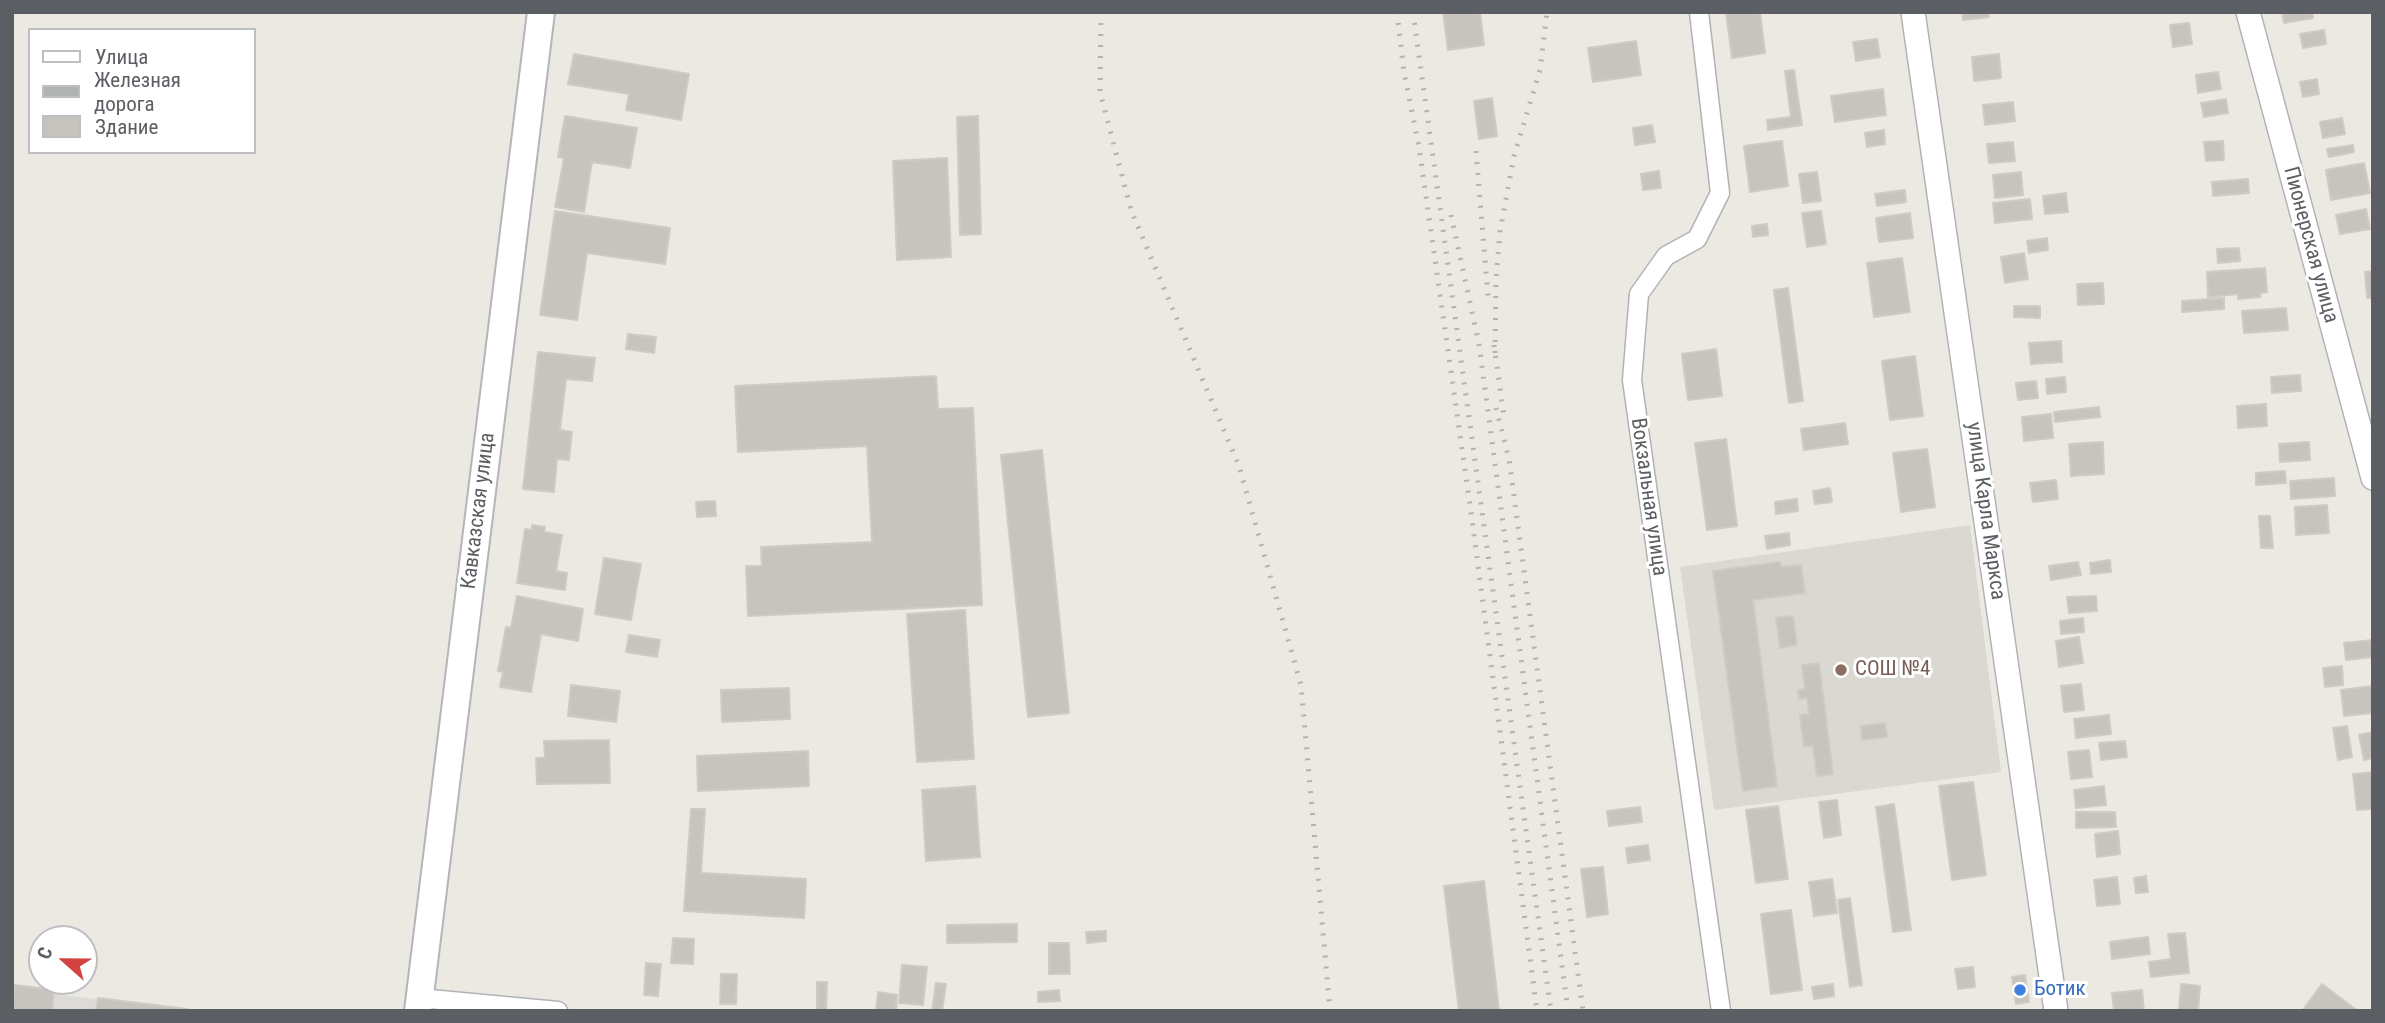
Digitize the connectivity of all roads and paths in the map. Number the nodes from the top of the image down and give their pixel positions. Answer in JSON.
{"nodes":[{"id":1,"x":541,"y":12,"type":"edge"},
{"id":2,"x":1699,"y":12,"type":"edge"},
{"id":3,"x":1913,"y":12,"type":"edge"},
{"id":4,"x":2248,"y":12,"type":"edge"},
{"id":5,"x":2373,"y":478,"type":"edge"},
{"id":6,"x":419,"y":1004,"type":"edge"},
{"id":7,"x":558,"y":1011,"type":"edge"},
{"id":8,"x":1721,"y":1011,"type":"edge"},
{"id":9,"x":2056,"y":1011,"type":"edge"}],
"edges":[{"from":1,"to":6,"type":"main road","name":"Кавказская улица"},
{"from":2,"to":8,"type":"street","name":"Вокзальная улица"},
{"from":3,"to":9,"type":"street","name":"улица Карла Маркса"},
{"from":4,"to":5,"type":"street","name":"Пионерская улица"},
{"from":6,"to":7,"type":"street"}]}
